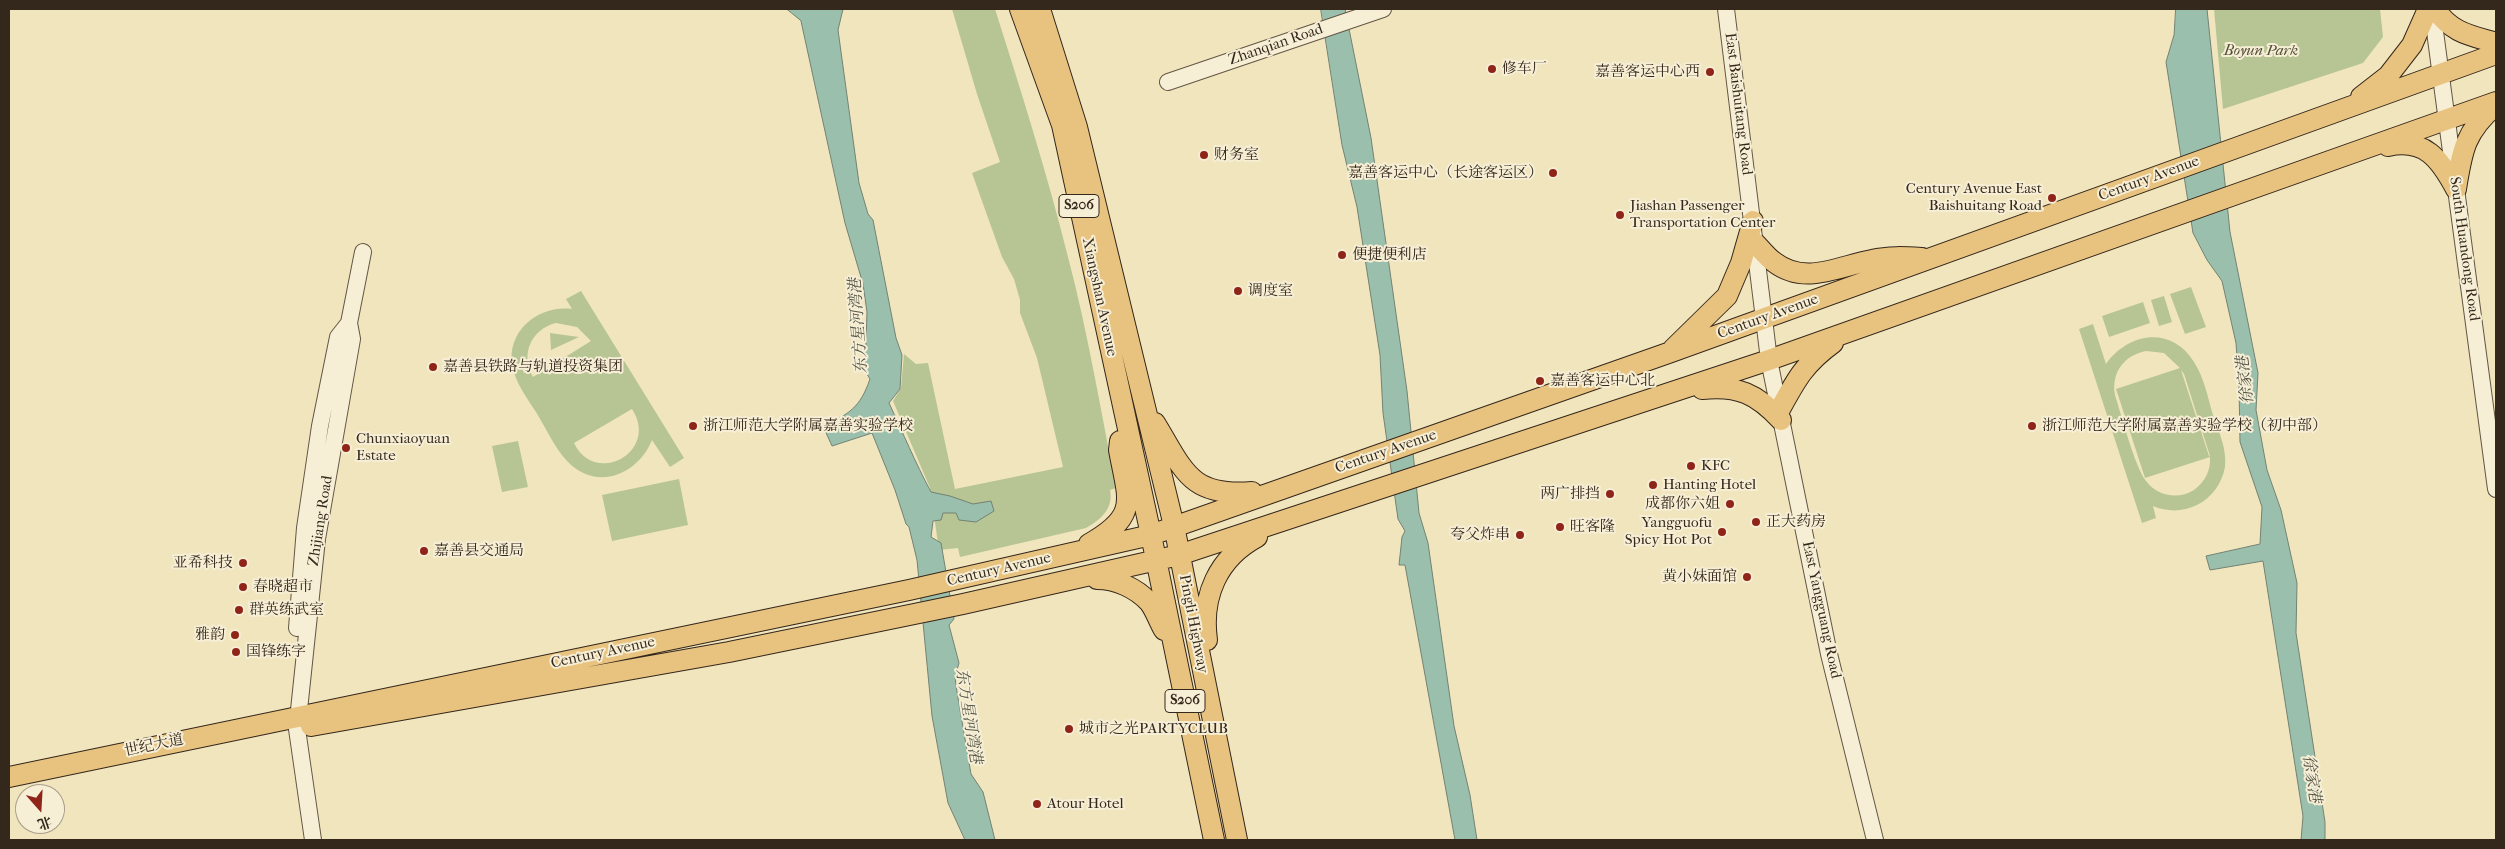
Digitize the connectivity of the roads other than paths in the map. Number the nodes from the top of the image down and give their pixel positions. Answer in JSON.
{"nodes":[{"id":1,"x":1020,"y":9,"type":"edge"},
{"id":2,"x":1040,"y":9,"type":"edge"},
{"id":3,"x":1383,"y":9,"type":"edge"},
{"id":4,"x":1726,"y":9,"type":"edge"},
{"id":5,"x":2428,"y":9,"type":"edge"},
{"id":6,"x":2434,"y":9,"type":"edge"},
{"id":7,"x":2496,"y":35,"type":"edge"},
{"id":8,"x":2474,"y":37,"type":"junction"},
{"id":9,"x":2496,"y":43,"type":"edge"},
{"id":10,"x":2496,"y":54,"type":"edge"},
{"id":11,"x":2441,"y":74,"type":"junction"},
{"id":12,"x":1168,"y":82,"type":"dead end"},
{"id":13,"x":2496,"y":104,"type":"edge"},
{"id":14,"x":2348,"y":108,"type":"junction"},
{"id":15,"x":2447,"y":119,"type":"junction"},
{"id":16,"x":2344,"y":156,"type":"junction"},
{"id":17,"x":2456,"y":189,"type":"junction"},
{"id":18,"x":1753,"y":221,"type":"junction"},
{"id":19,"x":1755,"y":243,"type":"junction"},
{"id":20,"x":363,"y":252,"type":"dead end"},
{"id":21,"x":1929,"y":259,"type":"junction"},
{"id":22,"x":1765,"y":318,"type":"junction"},
{"id":23,"x":1848,"y":332,"type":"junction"},
{"id":24,"x":1671,"y":352,"type":"junction"},
{"id":25,"x":1769,"y":360,"type":"junction"},
{"id":26,"x":1145,"y":406,"type":"junction"},
{"id":27,"x":1123,"y":407,"type":"junction"},
{"id":28,"x":1619,"y":411,"type":"junction"},
{"id":29,"x":1780,"y":415,"type":"junction"},
{"id":30,"x":2496,"y":489,"type":"edge"},
{"id":31,"x":1279,"y":490,"type":"junction"},
{"id":32,"x":1289,"y":519,"type":"junction"},
{"id":33,"x":1174,"y":526,"type":"junction"},
{"id":34,"x":1151,"y":535,"type":"junction"},
{"id":35,"x":1073,"y":553,"type":"junction"},
{"id":36,"x":1179,"y":555,"type":"junction"},
{"id":37,"x":1157,"y":561,"type":"junction"},
{"id":38,"x":1074,"y":579,"type":"junction"},
{"id":39,"x":1175,"y":651,"type":"junction"},
{"id":40,"x":1210,"y":706,"type":"junction"},
{"id":41,"x":292,"y":724,"type":"junction"},
{"id":42,"x":9,"y":777,"type":"edge"},
{"id":43,"x":9,"y":786,"type":"edge"},
{"id":44,"x":304,"y":840,"type":"edge"},
{"id":45,"x":313,"y":840,"type":"edge"},
{"id":46,"x":1214,"y":840,"type":"edge"},
{"id":47,"x":1237,"y":840,"type":"edge"},
{"id":48,"x":1875,"y":840,"type":"edge"}],
"edges":[{"from":1,"to":27,"type":"main road","name":"Xiangshan Avenue","number":"S206"},
{"from":2,"to":26,"type":"main road","name":"Xiangshan Avenue","number":"S206"},
{"from":3,"to":12,"type":"street","name":"Zhanqian Road"},
{"from":4,"to":18,"type":"street","name":"East Baishuitang Road"},
{"from":5,"to":14,"type":"main road"},
{"from":6,"to":8,"type":"main road"},
{"from":6,"to":11,"type":"street","name":"South Huandong Road"},
{"from":7,"to":8,"type":"main road"},
{"from":8,"to":9,"type":"main road"},
{"from":10,"to":11,"type":"main road","name":"Century Avenue"},
{"from":11,"to":14,"type":"main road","name":"Century Avenue"},
{"from":11,"to":15,"type":"street","name":"South Huandong Road"},
{"from":13,"to":15,"type":"main road","name":"Century Avenue"},
{"from":13,"to":17,"type":"main road"},
{"from":14,"to":21,"type":"main road","name":"Century Avenue"},
{"from":15,"to":16,"type":"main road","name":"Century Avenue"},
{"from":15,"to":17,"type":"street","name":"South Huandong Road"},
{"from":16,"to":17,"type":"main road"},
{"from":16,"to":23,"type":"main road","name":"Century Avenue"},
{"from":17,"to":30,"type":"street","name":"South Huandong Road"},
{"from":18,"to":19,"type":"street","name":"East Baishuitang Road"},
{"from":18,"to":24,"type":"main road"},
{"from":19,"to":21,"type":"main road"},
{"from":19,"to":22,"type":"street","name":"East Baishuitang Road"},
{"from":20,"to":41,"type":"street","name":"Zhijiang Road"},
{"from":21,"to":22,"type":"main road","name":"Century Avenue"},
{"from":22,"to":24,"type":"main road","name":"Century Avenue"},
{"from":22,"to":25,"type":"street","name":"East Yangguang Road"},
{"from":23,"to":25,"type":"main road","name":"Century Avenue"},
{"from":23,"to":29,"type":"main road"},
{"from":24,"to":31,"type":"main road","name":"Century Avenue"},
{"from":25,"to":28,"type":"main road","name":"Century Avenue"},
{"from":25,"to":29,"type":"street","name":"East Yangguang Road"},
{"from":26,"to":31,"type":"main road"},
{"from":26,"to":33,"type":"main road","name":"Xiangshan Avenue","number":"S206"},
{"from":27,"to":34,"type":"main road","name":"Xiangshan Avenue","number":"S206"},
{"from":27,"to":35,"type":"main road"},
{"from":28,"to":29,"type":"main road"},
{"from":28,"to":32,"type":"main road","name":"Century Avenue"},
{"from":29,"to":48,"type":"street","name":"East Yangguang Road"},
{"from":31,"to":33,"type":"main road","name":"Century Avenue"},
{"from":32,"to":36,"type":"main road","name":"Century Avenue"},
{"from":32,"to":40,"type":"main road"},
{"from":33,"to":34,"type":"main road","name":"Century Avenue"},
{"from":33,"to":36,"type":"main road","name":"Xiangshan Avenue","number":"S206"},
{"from":34,"to":35,"type":"main road","name":"Century Avenue"},
{"from":34,"to":37,"type":"main road","name":"Xiangshan Avenue","number":"S206"},
{"from":35,"to":41,"type":"main road","name":"Century Avenue"},
{"from":36,"to":37,"type":"main road","name":"Century Avenue"},
{"from":36,"to":40,"type":"main road","name":"Pingli Highway","number":"S206"},
{"from":37,"to":38,"type":"main road","name":"Century Avenue"},
{"from":37,"to":39,"type":"main road","name":"Pingli Highway","number":"S206"},
{"from":38,"to":39,"type":"main road"},
{"from":38,"to":41,"type":"main road","name":"Century Avenue"},
{"from":39,"to":46,"type":"main road","name":"Pingli Highway","number":"S206"},
{"from":40,"to":47,"type":"main road","name":"Pingli Highway","number":"S206"},
{"from":41,"to":42,"type":"main road","name":"世纪大道"},
{"from":41,"to":43,"type":"main road","name":"世纪大道"},
{"from":41,"to":44,"type":"street","name":"Zhijiang Road"},
{"from":41,"to":45,"type":"street","name":"Zhijiang Road"}]}
